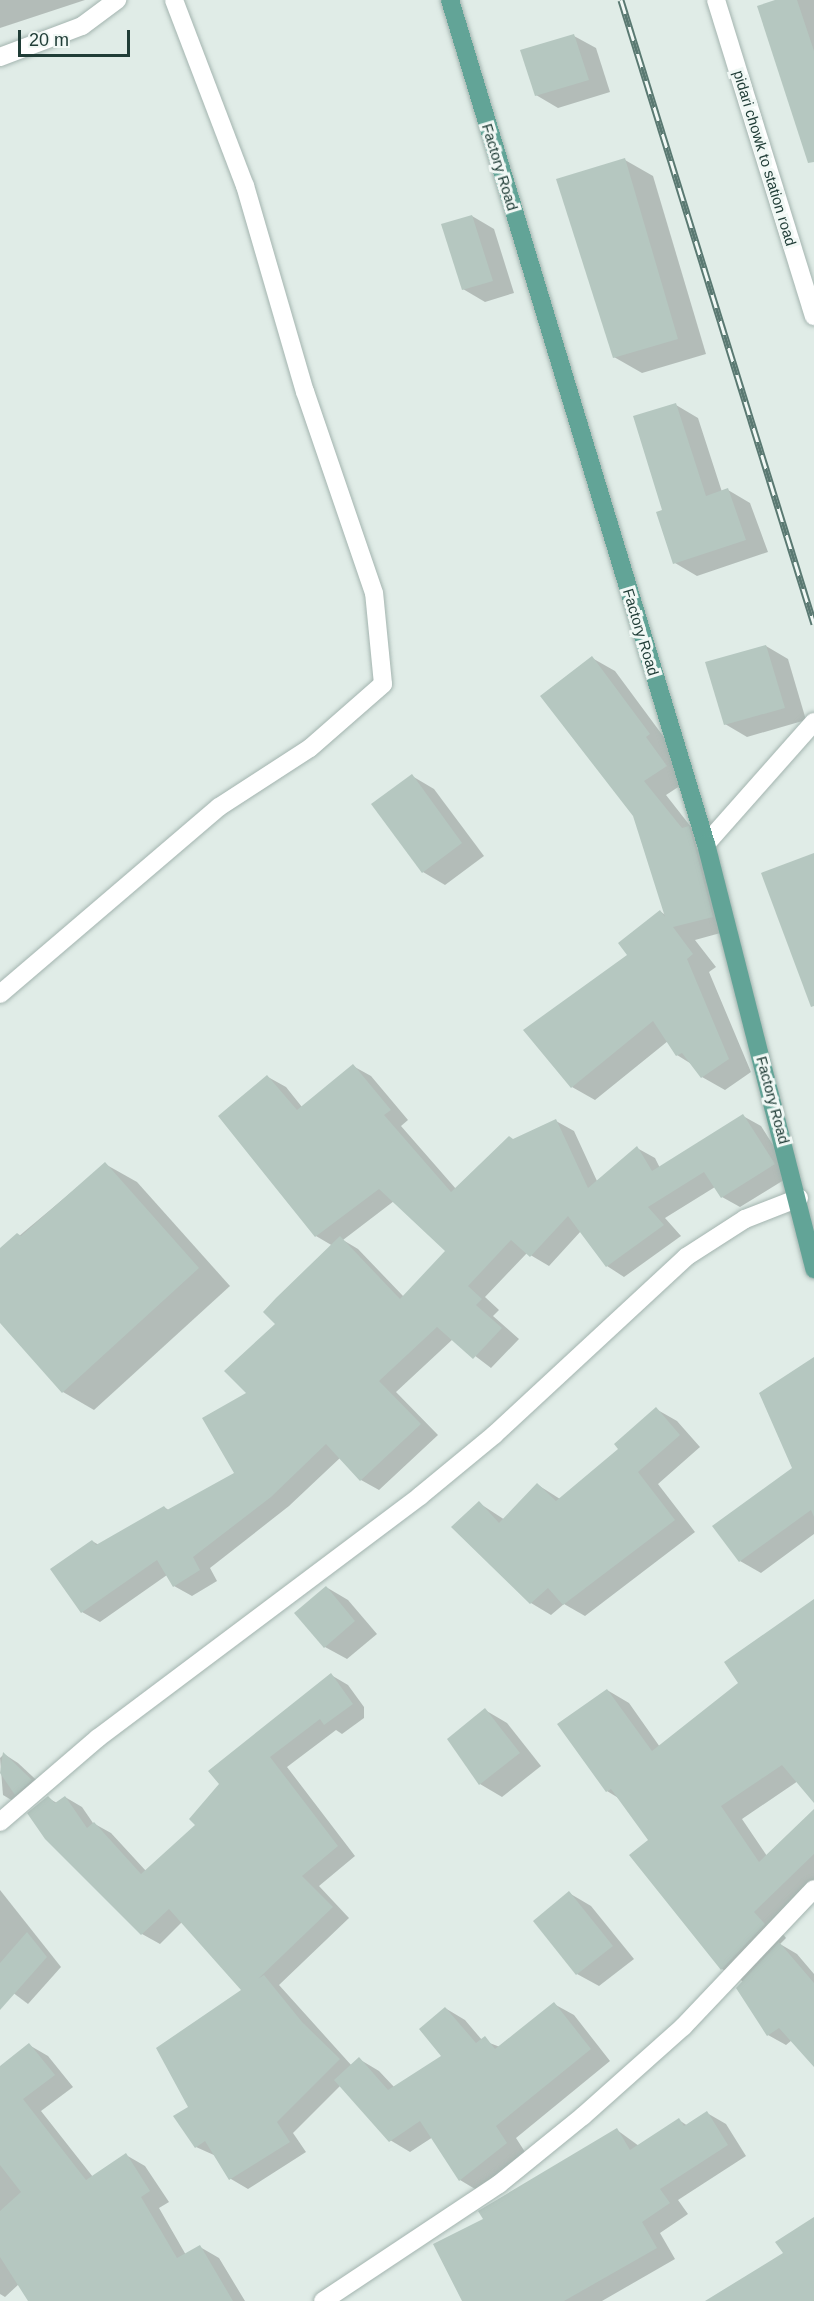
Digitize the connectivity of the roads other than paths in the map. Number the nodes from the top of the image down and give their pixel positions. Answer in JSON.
{"nodes":[{"id":1,"x":117,"y":0,"type":"edge"},
{"id":2,"x":174,"y":0,"type":"edge"},
{"id":3,"x":450,"y":0,"type":"edge"},
{"id":4,"x":716,"y":0,"type":"edge"},
{"id":5,"x":0,"y":57,"type":"edge"},
{"id":6,"x":814,"y":316,"type":"edge"},
{"id":7,"x":814,"y":722,"type":"edge"},
{"id":8,"x":706,"y":844,"type":"junction"},
{"id":9,"x":0,"y":994,"type":"edge"},
{"id":10,"x":799,"y":1198,"type":"junction"},
{"id":11,"x":814,"y":1269,"type":"edge"},
{"id":12,"x":0,"y":1822,"type":"edge"},
{"id":13,"x":814,"y":1889,"type":"edge"},
{"id":14,"x":323,"y":2301,"type":"edge"}],
"edges":[{"from":1,"to":5,"type":"street"},
{"from":2,"to":9,"type":"street"},
{"from":3,"to":8,"type":"main road","name":"Factory Road"},
{"from":4,"to":6,"type":"street","name":"pidari chowk to station road"},
{"from":7,"to":8,"type":"street"},
{"from":8,"to":10,"type":"main road","name":"Factory Road"},
{"from":10,"to":11,"type":"main road","name":"Factory Road"},
{"from":10,"to":12,"type":"street"},
{"from":13,"to":14,"type":"street"}]}
